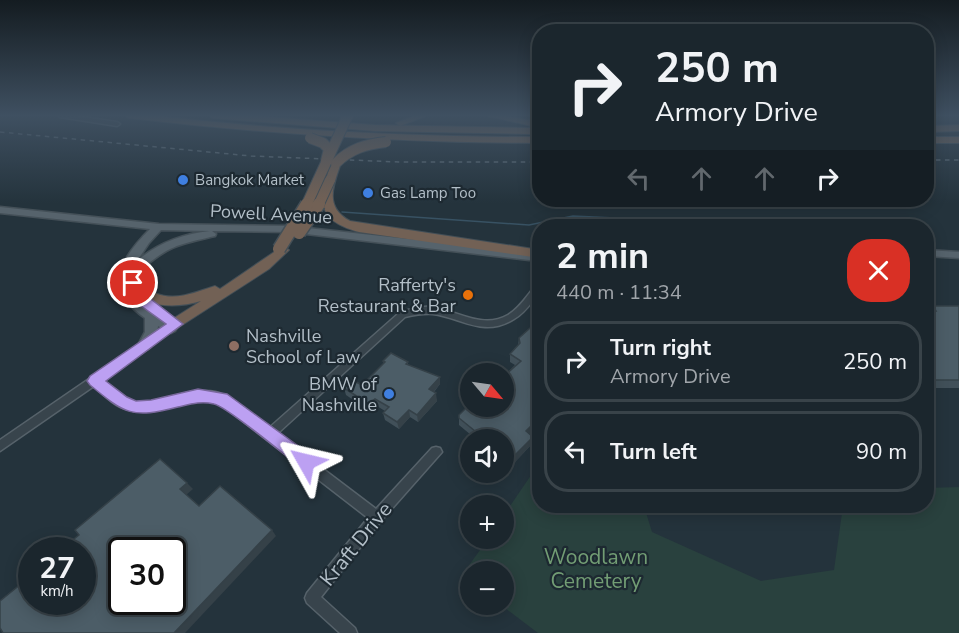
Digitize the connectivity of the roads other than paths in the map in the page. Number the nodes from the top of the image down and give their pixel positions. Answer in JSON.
{"nodes":[{"id":1,"x":325,"y":145,"type":"edge"},
{"id":2,"x":338,"y":145,"type":"edge"},
{"id":3,"x":340,"y":145,"type":"edge"},
{"id":4,"x":373,"y":145,"type":"edge"},
{"id":5,"x":516,"y":145,"type":"edge"},
{"id":6,"x":532,"y":145,"type":"edge"},
{"id":7,"x":331,"y":163,"type":"junction"},
{"id":8,"x":330,"y":180,"type":"junction"},
{"id":9,"x":0,"y":210,"type":"edge"},
{"id":10,"x":122,"y":222,"type":"junction"},
{"id":11,"x":159,"y":227,"type":"junction"},
{"id":12,"x":269,"y":228,"type":"junction"},
{"id":13,"x":281,"y":249,"type":"junction"},
{"id":14,"x":137,"y":251,"type":"junction"},
{"id":15,"x":532,"y":253,"type":"edge"},
{"id":16,"x":934,"y":253,"type":"edge"},
{"id":17,"x":532,"y":255,"type":"edge"},
{"id":18,"x":959,"y":255,"type":"edge"},
{"id":19,"x":138,"y":266,"type":"junction"},
{"id":20,"x":233,"y":282,"type":"junction"},
{"id":21,"x":134,"y":286,"type":"junction"},
{"id":22,"x":532,"y":295,"type":"edge"},
{"id":23,"x":151,"y":315,"type":"junction"},
{"id":24,"x":173,"y":326,"type":"junction"},
{"id":25,"x":143,"y":347,"type":"junction"},
{"id":26,"x":95,"y":381,"type":"junction"},
{"id":27,"x":270,"y":434,"type":"junction"},
{"id":28,"x":0,"y":446,"type":"edge"},
{"id":29,"x":436,"y":452,"type":"dead end"},
{"id":30,"x":377,"y":517,"type":"junction"},
{"id":31,"x":350,"y":633,"type":"edge"}],
"edges":[{"from":1,"to":7,"type":"highway","bridge":true},
{"from":2,"to":7,"type":"highway","bridge":true},
{"from":3,"to":7,"type":"highway"},
{"from":4,"to":7,"type":"highway","bridge":true},
{"from":5,"to":6,"type":"highway","bridge":true},
{"from":7,"to":8,"type":"highway"},
{"from":7,"to":13,"type":"highway","bridge":true},
{"from":8,"to":13,"type":"highway","bridge":true},
{"from":8,"to":15,"type":"highway"},
{"from":9,"to":10,"type":"main road","name":"Powell Avenue"},
{"from":10,"to":11,"type":"main road","name":"Powell Avenue"},
{"from":10,"to":14,"type":"main road"},
{"from":11,"to":12,"type":"main road","name":"Powell Avenue"},
{"from":11,"to":14,"type":"main road"},
{"from":11,"to":19,"type":"main road"},
{"from":12,"to":17,"type":"main road","name":"Powell Avenue"},
{"from":12,"to":19,"type":"main road"},
{"from":13,"to":20,"type":"highway"},
{"from":13,"to":24,"type":"highway"},
{"from":14,"to":23,"type":"main road"},
{"from":16,"to":18,"type":"main road"},
{"from":19,"to":21,"type":"main road"},
{"from":20,"to":21,"type":"highway"},
{"from":20,"to":24,"type":"highway"},
{"from":21,"to":24,"type":"main road"},
{"from":22,"to":27,"type":"street"},
{"from":23,"to":24,"type":"main road"},
{"from":23,"to":25,"type":"main road"},
{"from":24,"to":25,"type":"street"},
{"from":25,"to":26,"type":"street"},
{"from":26,"to":27,"type":"street"},
{"from":26,"to":28,"type":"street"},
{"from":27,"to":30,"type":"street"},
{"from":29,"to":30,"type":"street","name":"Kraft Drive"},
{"from":30,"to":31,"type":"street","name":"Kraft Drive"}]}
